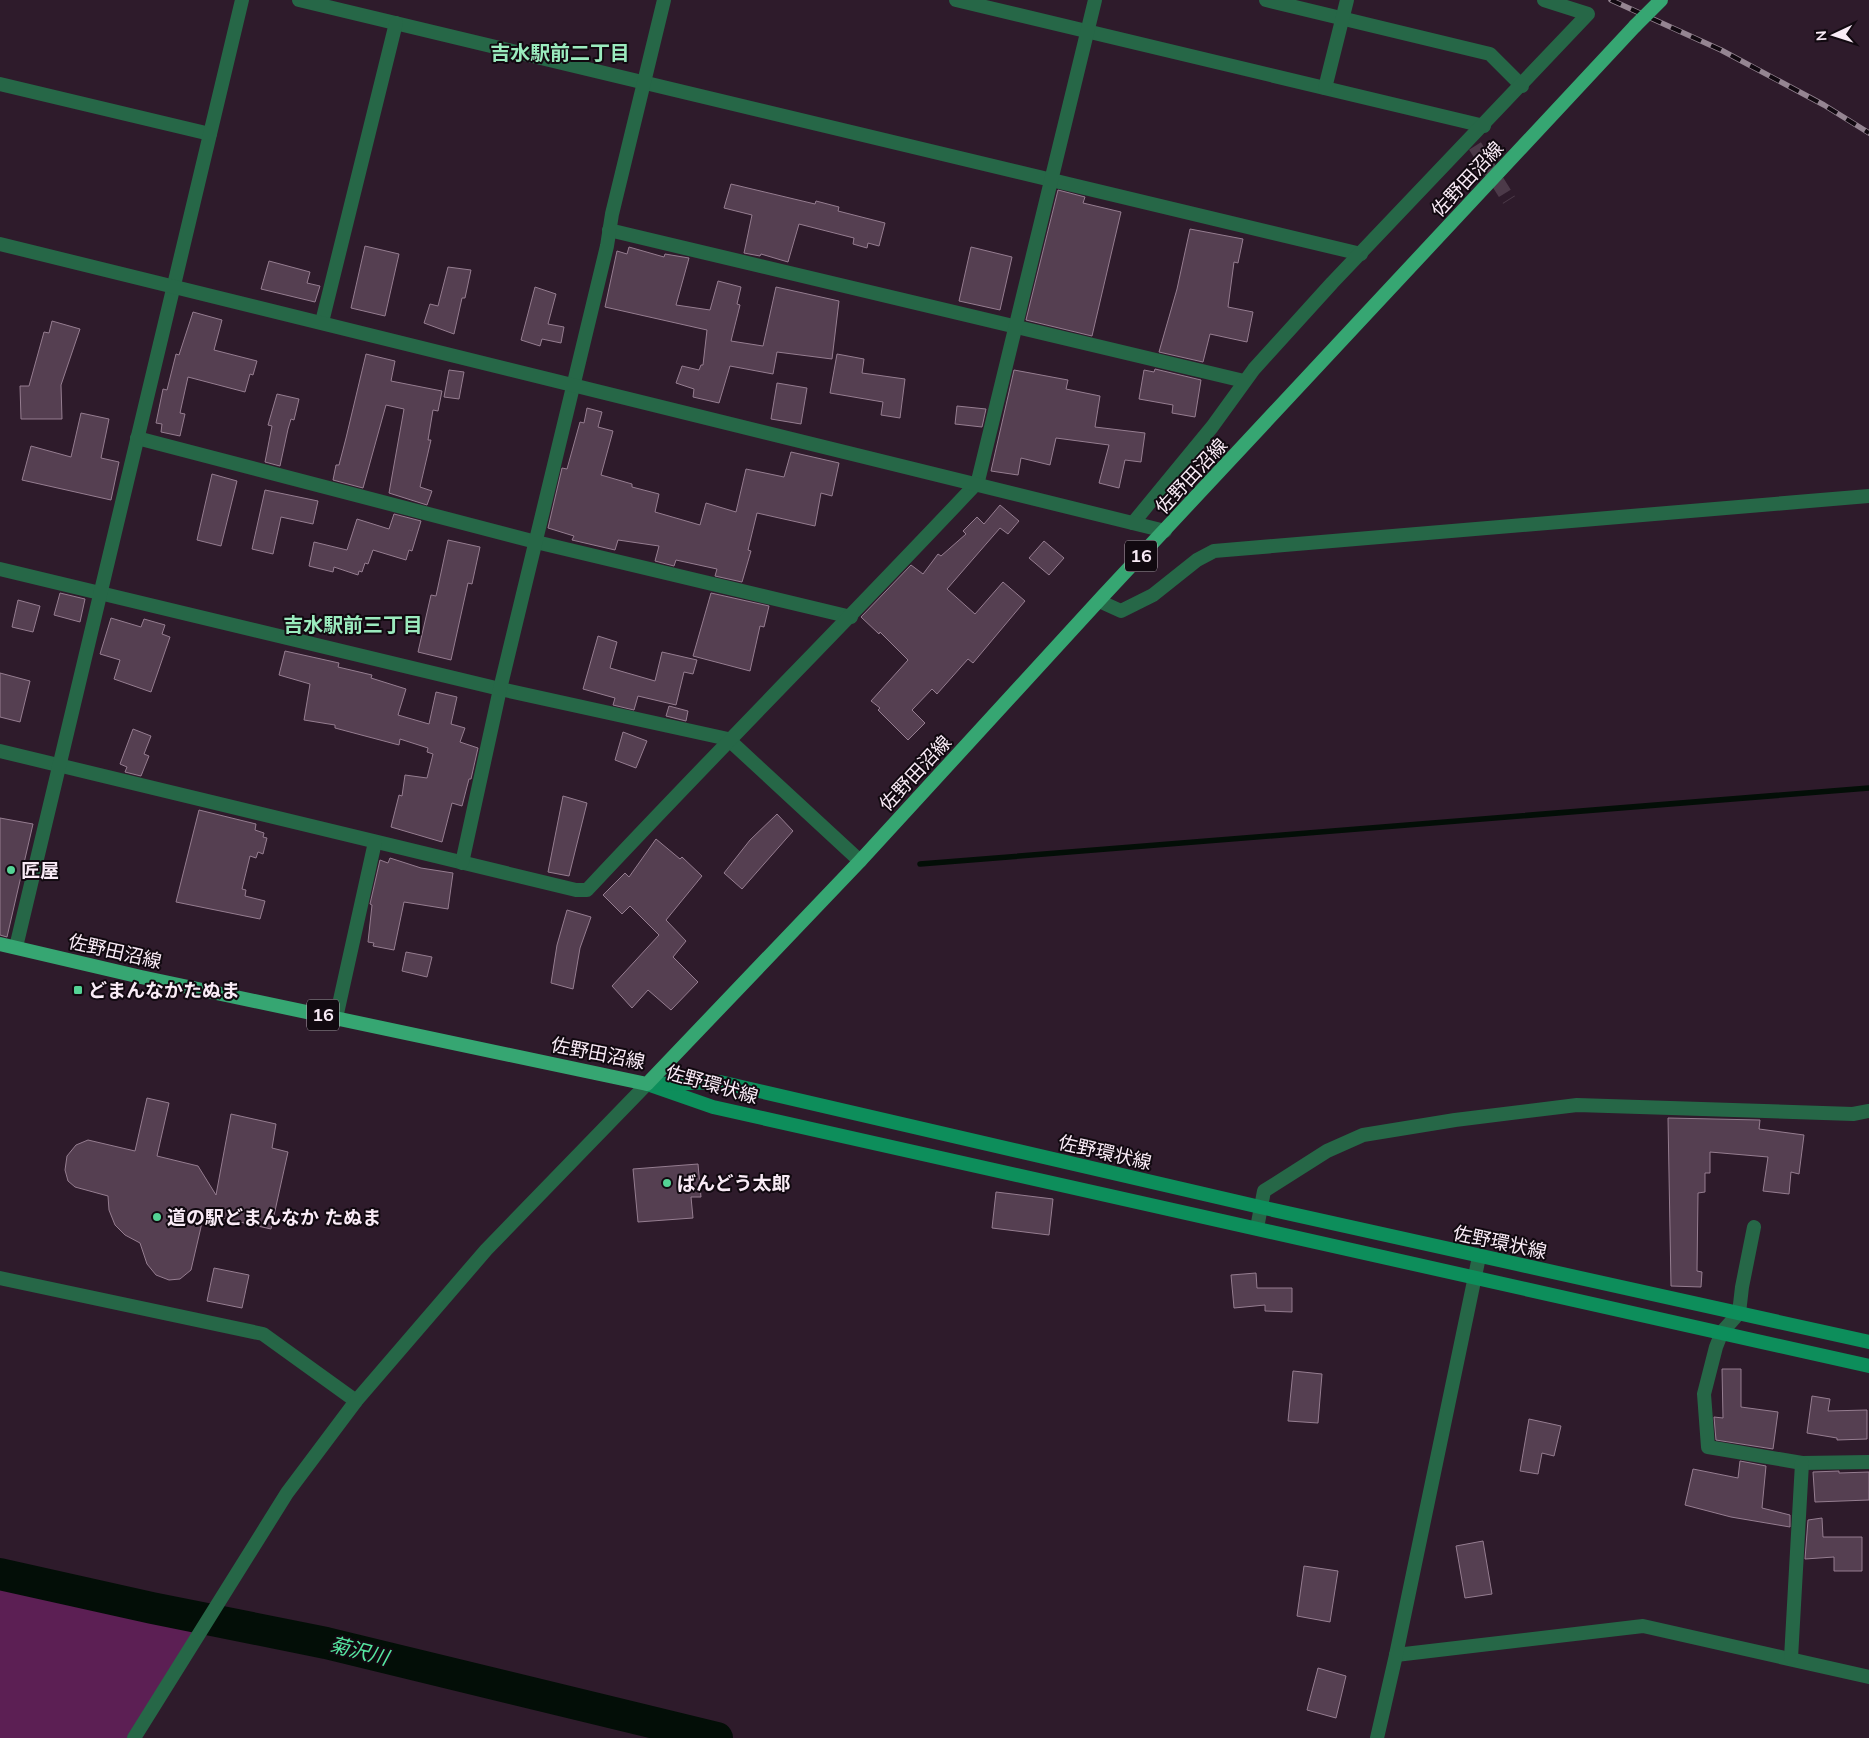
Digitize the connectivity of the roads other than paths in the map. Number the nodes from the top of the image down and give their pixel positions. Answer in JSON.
{"nodes":[{"id":1,"x":242,"y":0,"type":"edge"},
{"id":2,"x":299,"y":0,"type":"edge"},
{"id":3,"x":664,"y":0,"type":"edge"},
{"id":4,"x":956,"y":0,"type":"edge"},
{"id":5,"x":1094,"y":0,"type":"edge"},
{"id":6,"x":1266,"y":0,"type":"edge"},
{"id":7,"x":1347,"y":0,"type":"edge"},
{"id":8,"x":1544,"y":0,"type":"edge"},
{"id":9,"x":1660,"y":0,"type":"edge"},
{"id":10,"x":1342,"y":18,"type":"junction"},
{"id":11,"x":396,"y":23,"type":"junction"},
{"id":12,"x":1087,"y":31,"type":"junction"},
{"id":13,"x":644,"y":83,"type":"junction"},
{"id":14,"x":0,"y":84,"type":"edge"},
{"id":15,"x":1522,"y":86,"type":"junction"},
{"id":16,"x":1326,"y":88,"type":"junction"},
{"id":17,"x":1484,"y":126,"type":"junction"},
{"id":18,"x":210,"y":134,"type":"junction"},
{"id":19,"x":1051,"y":180,"type":"junction"},
{"id":20,"x":610,"y":230,"type":"junction"},
{"id":21,"x":0,"y":244,"type":"edge"},
{"id":22,"x":1360,"y":254,"type":"junction"},
{"id":23,"x":172,"y":286,"type":"junction"},
{"id":24,"x":322,"y":322,"type":"junction"},
{"id":25,"x":1015,"y":327,"type":"junction"},
{"id":26,"x":1244,"y":381,"type":"junction"},
{"id":27,"x":573,"y":384,"type":"junction"},
{"id":28,"x":137,"y":438,"type":"junction"},
{"id":29,"x":976,"y":485,"type":"junction"},
{"id":30,"x":1869,"y":496,"type":"edge"},
{"id":31,"x":1132,"y":523,"type":"junction"},
{"id":32,"x":1165,"y":531,"type":"junction"},
{"id":33,"x":536,"y":542,"type":"junction"},
{"id":34,"x":0,"y":569,"type":"edge"},
{"id":35,"x":100,"y":592,"type":"junction"},
{"id":36,"x":1099,"y":601,"type":"junction"},
{"id":37,"x":851,"y":617,"type":"junction"},
{"id":38,"x":500,"y":689,"type":"junction"},
{"id":39,"x":728,"y":739,"type":"junction"},
{"id":40,"x":0,"y":751,"type":"edge"},
{"id":41,"x":59,"y":765,"type":"junction"},
{"id":42,"x":376,"y":842,"type":"junction"},
{"id":43,"x":860,"y":861,"type":"junction"},
{"id":44,"x":462,"y":863,"type":"junction"},
{"id":45,"x":0,"y":944,"type":"edge"},
{"id":46,"x":16,"y":948,"type":"junction"},
{"id":47,"x":336,"y":1018,"type":"junction"},
{"id":48,"x":647,"y":1084,"type":"junction"},
{"id":49,"x":1869,"y":1111,"type":"edge"},
{"id":50,"x":1260,"y":1208,"type":"junction"},
{"id":51,"x":1754,"y":1227,"type":"dead end"},
{"id":52,"x":1257,"y":1228,"type":"junction"},
{"id":53,"x":1479,"y":1257,"type":"junction"},
{"id":54,"x":1475,"y":1276,"type":"junction"},
{"id":55,"x":0,"y":1278,"type":"edge"},
{"id":56,"x":1739,"y":1313,"type":"junction"},
{"id":57,"x":1722,"y":1332,"type":"junction"},
{"id":58,"x":1869,"y":1342,"type":"edge"},
{"id":59,"x":1869,"y":1366,"type":"edge"},
{"id":60,"x":356,"y":1401,"type":"junction"},
{"id":61,"x":1869,"y":1462,"type":"edge"},
{"id":62,"x":1802,"y":1463,"type":"junction"},
{"id":63,"x":1396,"y":1655,"type":"junction"},
{"id":64,"x":1791,"y":1658,"type":"junction"},
{"id":65,"x":1869,"y":1677,"type":"edge"},
{"id":66,"x":134,"y":1738,"type":"edge"},
{"id":67,"x":1377,"y":1738,"type":"edge"}],
"edges":[{"from":1,"to":18,"type":"street"},
{"from":2,"to":11,"type":"street"},
{"from":3,"to":13,"type":"street"},
{"from":4,"to":12,"type":"street"},
{"from":5,"to":12,"type":"street"},
{"from":6,"to":10,"type":"street"},
{"from":7,"to":10,"type":"street"},
{"from":8,"to":15,"type":"street"},
{"from":9,"to":32,"type":"main road","name":"佐野田沼線","number":"16","bridge":true},
{"from":10,"to":15,"type":"street"},
{"from":10,"to":16,"type":"street"},
{"from":11,"to":13,"type":"street"},
{"from":11,"to":24,"type":"street"},
{"from":12,"to":16,"type":"street"},
{"from":12,"to":19,"type":"street"},
{"from":13,"to":19,"type":"street"},
{"from":13,"to":20,"type":"street"},
{"from":14,"to":18,"type":"street"},
{"from":15,"to":17,"type":"street"},
{"from":16,"to":17,"type":"street"},
{"from":17,"to":22,"type":"street"},
{"from":18,"to":23,"type":"street"},
{"from":19,"to":22,"type":"street"},
{"from":19,"to":25,"type":"street"},
{"from":20,"to":25,"type":"street"},
{"from":20,"to":27,"type":"street"},
{"from":21,"to":23,"type":"street"},
{"from":22,"to":26,"type":"street"},
{"from":23,"to":24,"type":"street"},
{"from":23,"to":28,"type":"street"},
{"from":24,"to":27,"type":"street"},
{"from":25,"to":26,"type":"street"},
{"from":25,"to":29,"type":"street"},
{"from":26,"to":31,"type":"street"},
{"from":27,"to":29,"type":"street"},
{"from":27,"to":33,"type":"street"},
{"from":28,"to":33,"type":"street"},
{"from":28,"to":35,"type":"street"},
{"from":29,"to":31,"type":"street"},
{"from":29,"to":37,"type":"street"},
{"from":30,"to":36,"type":"street"},
{"from":31,"to":32,"type":"street"},
{"from":32,"to":36,"type":"main road","name":"佐野田沼線","number":"16"},
{"from":33,"to":37,"type":"street"},
{"from":33,"to":38,"type":"street"},
{"from":34,"to":35,"type":"street"},
{"from":35,"to":38,"type":"street"},
{"from":35,"to":41,"type":"street"},
{"from":36,"to":43,"type":"main road","name":"佐野田沼線","number":"16"},
{"from":37,"to":39,"type":"street"},
{"from":38,"to":39,"type":"street"},
{"from":38,"to":44,"type":"street"},
{"from":39,"to":43,"type":"street"},
{"from":39,"to":44,"type":"street"},
{"from":40,"to":41,"type":"street"},
{"from":41,"to":42,"type":"street"},
{"from":41,"to":46,"type":"street"},
{"from":42,"to":44,"type":"street"},
{"from":42,"to":47,"type":"street"},
{"from":43,"to":48,"type":"main road","name":"佐野田沼線","number":"16"},
{"from":45,"to":46,"type":"main road","name":"佐野田沼線","number":"16"},
{"from":46,"to":47,"type":"main road","name":"佐野田沼線","number":"16"},
{"from":47,"to":48,"type":"main road","name":"佐野田沼線","number":"16"},
{"from":48,"to":50,"type":"main road","name":"佐野環状線"},
{"from":48,"to":52,"type":"main road","name":"佐野環状線"},
{"from":48,"to":60,"type":"street"},
{"from":49,"to":50,"type":"street"},
{"from":50,"to":52,"type":"street"},
{"from":50,"to":53,"type":"main road","name":"佐野環状線"},
{"from":51,"to":56,"type":"street"},
{"from":52,"to":54,"type":"main road","name":"佐野環状線"},
{"from":53,"to":54,"type":"street"},
{"from":53,"to":56,"type":"main road","name":"佐野環状線"},
{"from":54,"to":57,"type":"main road","name":"佐野環状線"},
{"from":54,"to":63,"type":"street"},
{"from":55,"to":60,"type":"street"},
{"from":56,"to":57,"type":"street"},
{"from":56,"to":58,"type":"main road","name":"佐野環状線"},
{"from":57,"to":59,"type":"main road","name":"佐野環状線"},
{"from":57,"to":62,"type":"street"},
{"from":60,"to":66,"type":"street"},
{"from":61,"to":62,"type":"street"},
{"from":62,"to":64,"type":"street"},
{"from":63,"to":64,"type":"street"},
{"from":63,"to":67,"type":"street"},
{"from":64,"to":65,"type":"street"}]}
